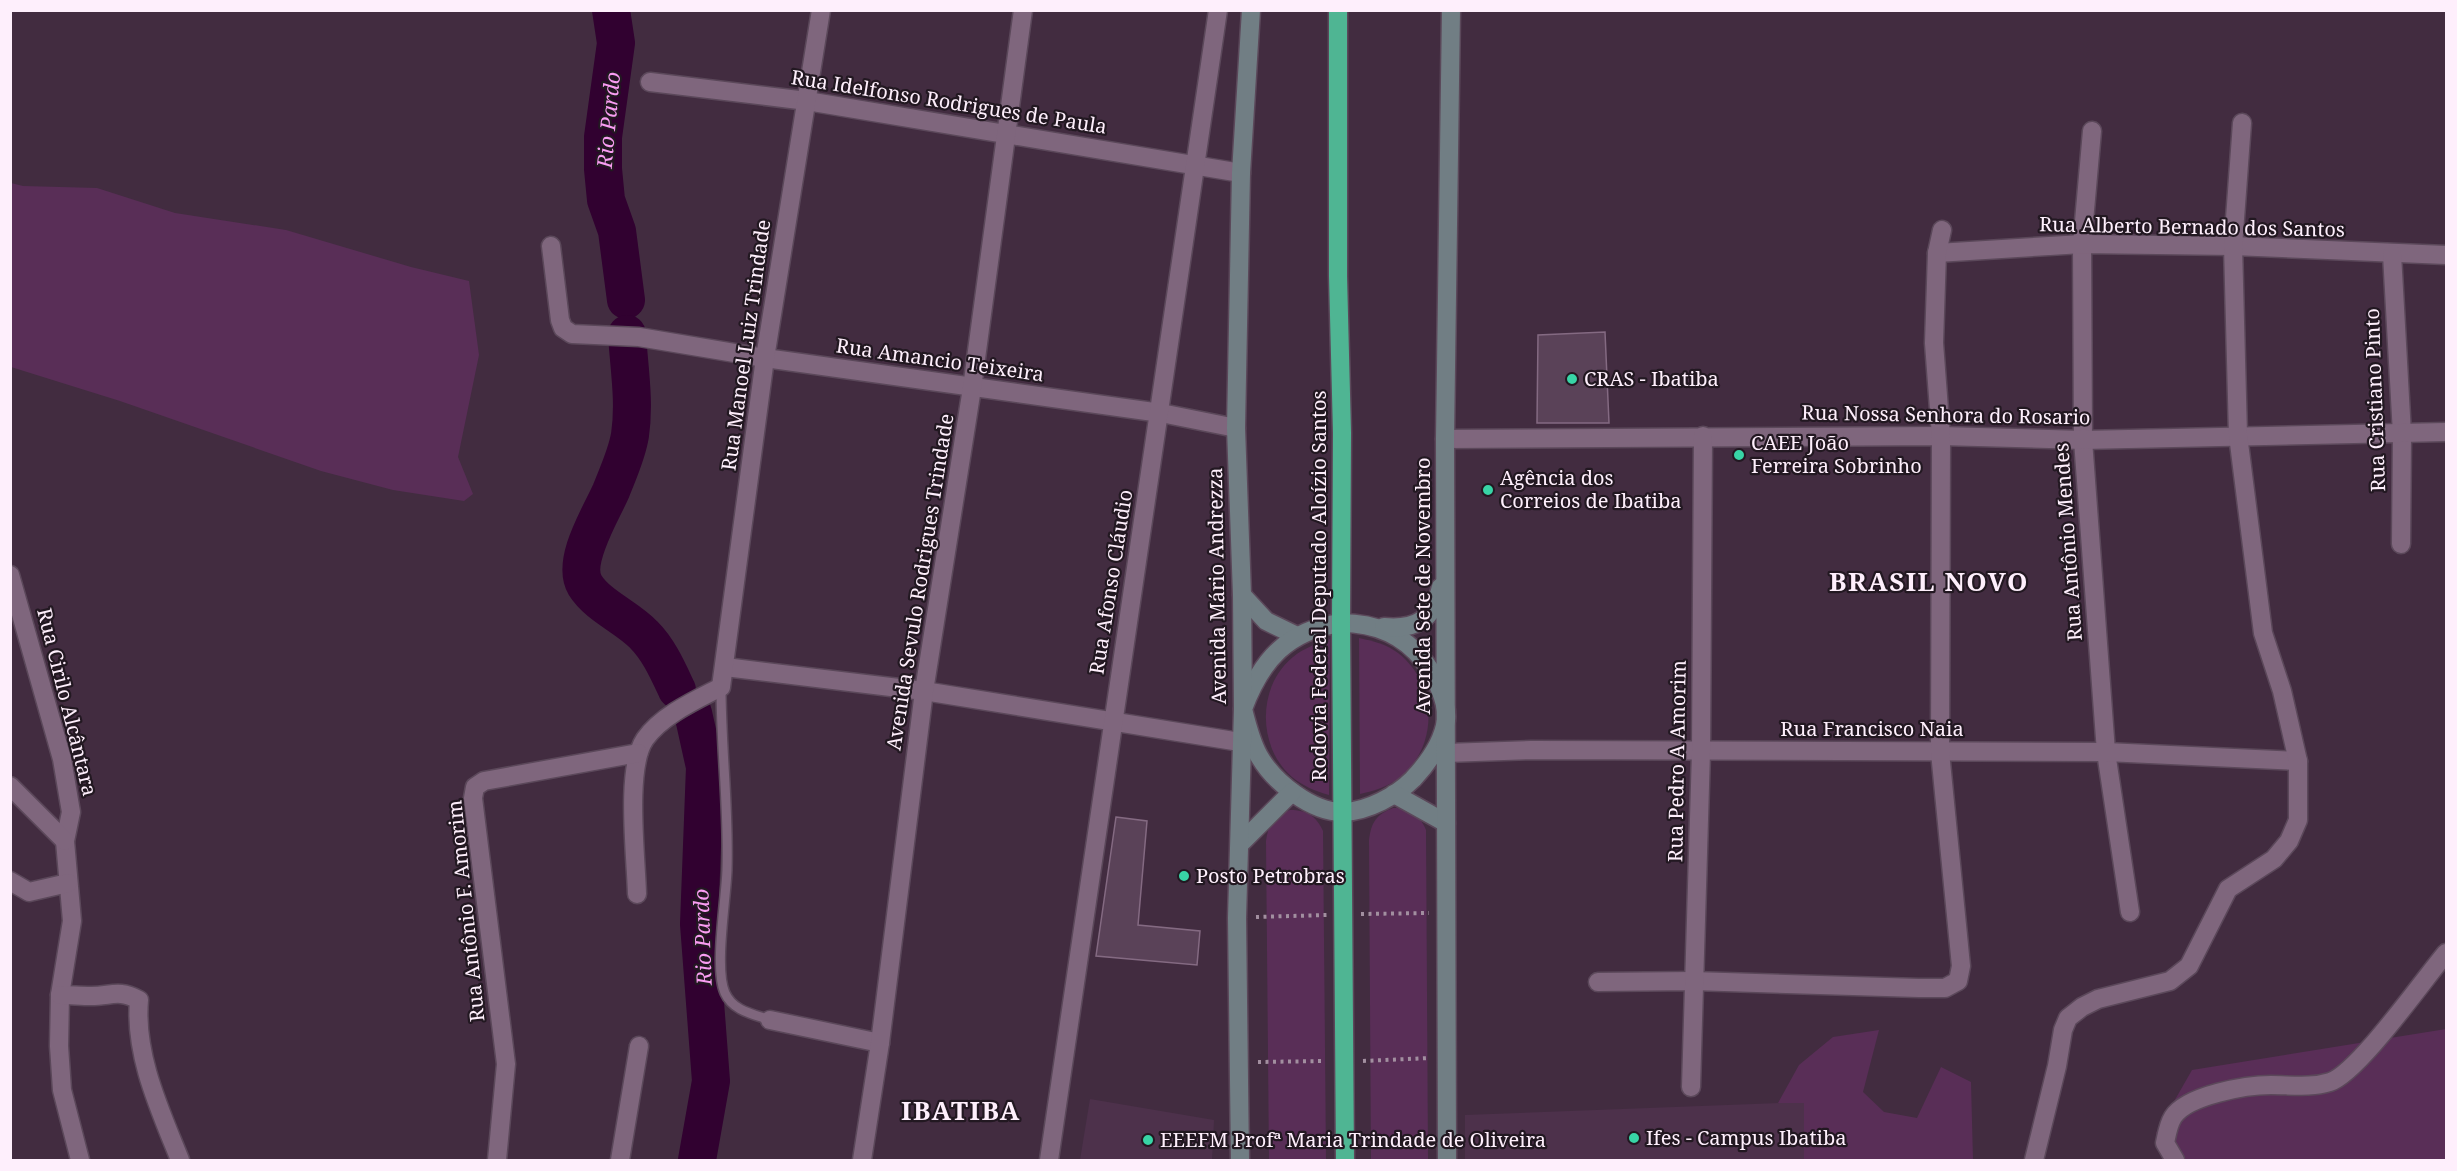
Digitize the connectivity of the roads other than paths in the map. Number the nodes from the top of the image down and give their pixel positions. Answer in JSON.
{"nodes":[{"id":1,"x":821,"y":10,"type":"edge"},
{"id":2,"x":1023,"y":10,"type":"edge"},
{"id":3,"x":1218,"y":10,"type":"edge"},
{"id":4,"x":1251,"y":10,"type":"edge"},
{"id":5,"x":1338,"y":10,"type":"edge"},
{"id":6,"x":1451,"y":10,"type":"edge"},
{"id":7,"x":650,"y":82,"type":"dead end"},
{"id":8,"x":807,"y":101,"type":"junction"},
{"id":9,"x":2242,"y":123,"type":"dead end"},
{"id":10,"x":2092,"y":131,"type":"dead end"},
{"id":11,"x":1007,"y":133,"type":"junction"},
{"id":12,"x":1196,"y":165,"type":"junction"},
{"id":13,"x":1241,"y":173,"type":"junction"},
{"id":14,"x":1942,"y":230,"type":"dead end"},
{"id":15,"x":2082,"y":243,"type":"junction"},
{"id":16,"x":551,"y":246,"type":"dead end"},
{"id":17,"x":2233,"y":246,"type":"junction"},
{"id":18,"x":1937,"y":253,"type":"junction"},
{"id":19,"x":2392,"y":254,"type":"junction"},
{"id":20,"x":2446,"y":255,"type":"edge"},
{"id":21,"x":765,"y":358,"type":"junction"},
{"id":22,"x":972,"y":388,"type":"junction"},
{"id":23,"x":1161,"y":413,"type":"junction"},
{"id":24,"x":1236,"y":429,"type":"junction"},
{"id":25,"x":2446,"y":432,"type":"edge"},
{"id":26,"x":2402,"y":434,"type":"junction"},
{"id":27,"x":2238,"y":435,"type":"junction"},
{"id":28,"x":1703,"y":436,"type":"junction"},
{"id":29,"x":1941,"y":436,"type":"junction"},
{"id":30,"x":1444,"y":439,"type":"junction"},
{"id":31,"x":2083,"y":440,"type":"junction"},
{"id":32,"x":2401,"y":544,"type":"dead end"},
{"id":33,"x":1445,"y":570,"type":"junction"},
{"id":34,"x":10,"y":575,"type":"edge"},
{"id":35,"x":1242,"y":595,"type":"junction"},
{"id":36,"x":1341,"y":622,"type":"junction"},
{"id":37,"x":1375,"y":626,"type":"junction"},
{"id":38,"x":1297,"y":636,"type":"junction"},
{"id":39,"x":725,"y":667,"type":"junction"},
{"id":40,"x":924,"y":691,"type":"junction"},
{"id":41,"x":707,"y":695,"type":"junction"},
{"id":42,"x":1243,"y":709,"type":"junction"},
{"id":43,"x":1446,"y":718,"type":"junction"},
{"id":44,"x":1112,"y":721,"type":"junction"},
{"id":45,"x":1240,"y":742,"type":"junction"},
{"id":46,"x":1701,"y":752,"type":"junction"},
{"id":47,"x":1940,"y":752,"type":"junction"},
{"id":48,"x":2106,"y":752,"type":"junction"},
{"id":49,"x":638,"y":753,"type":"junction"},
{"id":50,"x":1446,"y":753,"type":"junction"},
{"id":51,"x":2298,"y":761,"type":"junction"},
{"id":52,"x":10,"y":786,"type":"edge"},
{"id":53,"x":1292,"y":792,"type":"junction"},
{"id":54,"x":1394,"y":794,"type":"junction"},
{"id":55,"x":1343,"y":812,"type":"junction"},
{"id":56,"x":1446,"y":823,"type":"junction"},
{"id":57,"x":65,"y":841,"type":"junction"},
{"id":58,"x":1240,"y":844,"type":"junction"},
{"id":59,"x":10,"y":881,"type":"edge"},
{"id":60,"x":68,"y":883,"type":"junction"},
{"id":61,"x":638,"y":894,"type":"dead end"},
{"id":62,"x":2130,"y":912,"type":"dead end"},
{"id":63,"x":2446,"y":953,"type":"edge"},
{"id":64,"x":1693,"y":981,"type":"junction"},
{"id":65,"x":1598,"y":982,"type":"dead end"},
{"id":66,"x":60,"y":994,"type":"junction"},
{"id":67,"x":770,"y":1020,"type":"joint"},
{"id":68,"x":880,"y":1043,"type":"junction"},
{"id":69,"x":639,"y":1046,"type":"dead end"},
{"id":70,"x":1691,"y":1087,"type":"dead end"},
{"id":71,"x":80,"y":1161,"type":"edge"},
{"id":72,"x":180,"y":1161,"type":"edge"},
{"id":73,"x":497,"y":1161,"type":"edge"},
{"id":74,"x":620,"y":1161,"type":"edge"},
{"id":75,"x":862,"y":1161,"type":"edge"},
{"id":76,"x":1049,"y":1161,"type":"edge"},
{"id":77,"x":1240,"y":1161,"type":"edge"},
{"id":78,"x":1345,"y":1161,"type":"edge"},
{"id":79,"x":1447,"y":1161,"type":"edge"},
{"id":80,"x":2034,"y":1161,"type":"edge"},
{"id":81,"x":2175,"y":1161,"type":"edge"}],
"edges":[{"from":1,"to":8,"type":"street","name":"Rua Manoel Luiz Trindade"},
{"from":2,"to":11,"type":"street","name":"Avenida Sevulo Rodrigues Trindade"},
{"from":3,"to":12,"type":"street","name":"Rua Afonso Cláudio"},
{"from":4,"to":13,"type":"street","name":"Avenida Mário Andrezza"},
{"from":5,"to":36,"type":"highway","name":"Rodovia Federal Deputado Aloízio Santos"},
{"from":6,"to":30,"type":"street","name":"Avenida Sete de Novembro"},
{"from":7,"to":8,"type":"street","name":"Rua Idelfonso Rodrigues de Paula"},
{"from":8,"to":11,"type":"street","name":"Rua Idelfonso Rodrigues de Paula"},
{"from":8,"to":21,"type":"street","name":"Rua Manoel Luiz Trindade"},
{"from":9,"to":17,"type":"street"},
{"from":10,"to":15,"type":"street","name":"Rua Antônio Mendes"},
{"from":11,"to":12,"type":"street","name":"Rua Idelfonso Rodrigues de Paula"},
{"from":11,"to":22,"type":"street","name":"Avenida Sevulo Rodrigues Trindade"},
{"from":12,"to":13,"type":"street","name":"Rua Idelfonso Rodrigues de Paula"},
{"from":12,"to":23,"type":"street","name":"Rua Afonso Cláudio"},
{"from":13,"to":24,"type":"street","name":"Avenida Mário Andrezza"},
{"from":14,"to":18,"type":"street"},
{"from":15,"to":17,"type":"street","name":"Rua Alberto Bernado dos Santos"},
{"from":15,"to":18,"type":"street","name":"Rua Alberto Bernado dos Santos"},
{"from":15,"to":31,"type":"street","name":"Rua Antônio Mendes"},
{"from":16,"to":21,"type":"street","name":"Rua Amancio Teixeira"},
{"from":17,"to":19,"type":"street","name":"Rua Alberto Bernado dos Santos"},
{"from":17,"to":27,"type":"street"},
{"from":18,"to":29,"type":"street"},
{"from":19,"to":20,"type":"street","name":"Rua Alberto Bernado dos Santos"},
{"from":19,"to":26,"type":"street","name":"Rua Cristiano Pinto"},
{"from":21,"to":22,"type":"street","name":"Rua Amancio Teixeira"},
{"from":21,"to":39,"type":"street","name":"Rua Manoel Luiz Trindade"},
{"from":22,"to":23,"type":"street","name":"Rua Amancio Teixeira"},
{"from":22,"to":40,"type":"street","name":"Avenida Sevulo Rodrigues Trindade"},
{"from":23,"to":24,"type":"street","name":"Rua Amancio Teixeira"},
{"from":23,"to":44,"type":"street","name":"Rua Afonso Cláudio"},
{"from":24,"to":35,"type":"street","name":"Avenida Mário Andrezza"},
{"from":25,"to":26,"type":"street","name":"Rua Nossa Senhora do Rosario"},
{"from":26,"to":27,"type":"street","name":"Rua Nossa Senhora do Rosario"},
{"from":26,"to":32,"type":"street","name":"Rua Cristiano Pinto"},
{"from":27,"to":31,"type":"street","name":"Rua Nossa Senhora do Rosario"},
{"from":27,"to":51,"type":"street"},
{"from":28,"to":29,"type":"street","name":"Rua Nossa Senhora do Rosario"},
{"from":28,"to":30,"type":"street","name":"Rua Nossa Senhora do Rosario"},
{"from":28,"to":46,"type":"street","name":"Rua Pedro A Amorim"},
{"from":29,"to":31,"type":"street","name":"Rua Nossa Senhora do Rosario"},
{"from":29,"to":47,"type":"street"},
{"from":30,"to":33,"type":"street","name":"Avenida Sete de Novembro"},
{"from":31,"to":48,"type":"street","name":"Rua Antônio Mendes"},
{"from":33,"to":37,"type":"street"},
{"from":33,"to":43,"type":"street","name":"Avenida Sete de Novembro"},
{"from":34,"to":57,"type":"street","name":"Rua Cirilo Alcântara"},
{"from":35,"to":38,"type":"street"},
{"from":35,"to":42,"type":"street","name":"Avenida Mário Andrezza"},
{"from":36,"to":37,"type":"street"},
{"from":36,"to":38,"type":"street"},
{"from":36,"to":55,"type":"highway","name":"Rodovia Federal Deputado Aloízio Santos"},
{"from":37,"to":43,"type":"street"},
{"from":38,"to":42,"type":"street"},
{"from":39,"to":40,"type":"street"},
{"from":39,"to":41,"type":"street","name":"Rua Manoel Luiz Trindade"},
{"from":40,"to":44,"type":"street"},
{"from":40,"to":68,"type":"street","name":"Avenida Sevulo Rodrigues Trindade"},
{"from":41,"to":49,"type":"street"},
{"from":41,"to":67,"type":"lane"},
{"from":42,"to":45,"type":"street","name":"Avenida Mário Andrezza"},
{"from":42,"to":53,"type":"street"},
{"from":43,"to":50,"type":"street","name":"Avenida Sete de Novembro"},
{"from":43,"to":54,"type":"street"},
{"from":44,"to":45,"type":"street"},
{"from":44,"to":76,"type":"street","name":"Rua Afonso Cláudio"},
{"from":45,"to":58,"type":"street","name":"Avenida Mário Andrezza"},
{"from":46,"to":47,"type":"street","name":"Rua Francisco Naia"},
{"from":46,"to":50,"type":"street","name":"Rua Francisco Naia"},
{"from":46,"to":64,"type":"street","name":"Rua Pedro A Amorim"},
{"from":47,"to":48,"type":"street","name":"Rua Francisco Naia"},
{"from":47,"to":64,"type":"street"},
{"from":48,"to":51,"type":"street","name":"Rua Francisco Naia"},
{"from":48,"to":62,"type":"street","name":"Rua Antônio Mendes"},
{"from":49,"to":61,"type":"street"},
{"from":49,"to":73,"type":"street","name":"Rua Antônio F. Amorim"},
{"from":50,"to":56,"type":"street","name":"Avenida Sete de Novembro"},
{"from":51,"to":80,"type":"street"},
{"from":52,"to":57,"type":"street"},
{"from":53,"to":55,"type":"street"},
{"from":53,"to":58,"type":"street"},
{"from":54,"to":55,"type":"street"},
{"from":54,"to":56,"type":"street"},
{"from":55,"to":78,"type":"highway","name":"Rodovia Federal Deputado Aloízio Santos"},
{"from":56,"to":79,"type":"street","name":"Avenida Sete de Novembro"},
{"from":57,"to":60,"type":"street","name":"Rua Cirilo Alcântara"},
{"from":58,"to":77,"type":"street","name":"Avenida Mário Andrezza"},
{"from":59,"to":60,"type":"street"},
{"from":60,"to":66,"type":"street","name":"Rua Cirilo Alcântara"},
{"from":63,"to":81,"type":"street"},
{"from":64,"to":65,"type":"street"},
{"from":64,"to":70,"type":"street","name":"Rua Pedro A Amorim"},
{"from":66,"to":71,"type":"street","name":"Rua Cirilo Alcântara"},
{"from":66,"to":72,"type":"street"},
{"from":67,"to":68,"type":"street"},
{"from":68,"to":75,"type":"street","name":"Avenida Sevulo Rodrigues Trindade"},
{"from":69,"to":74,"type":"street"}]}
